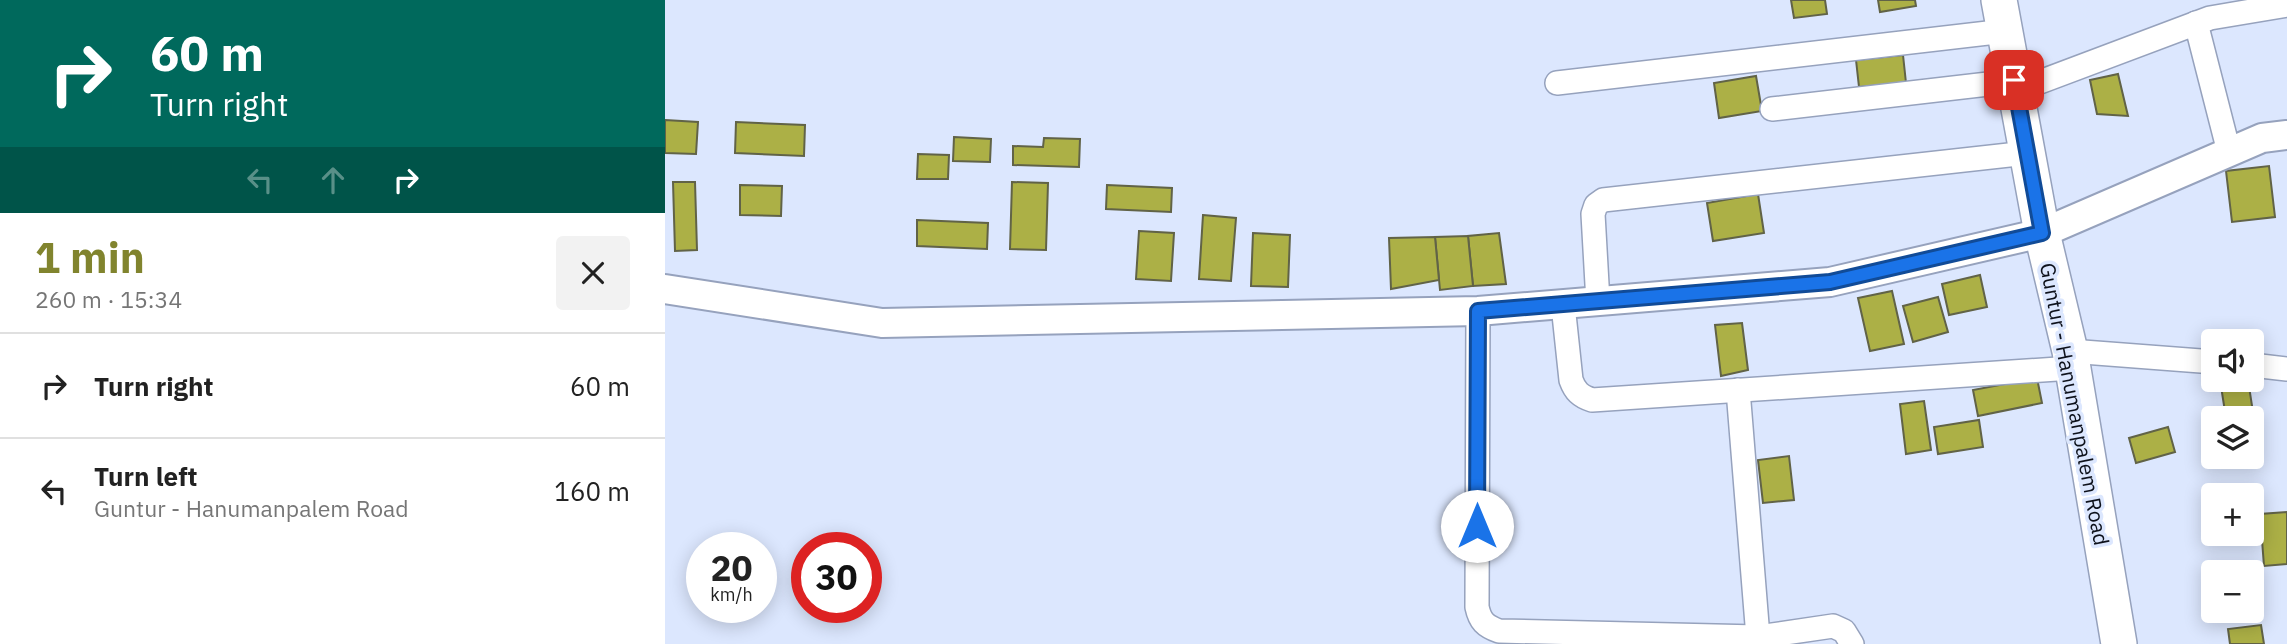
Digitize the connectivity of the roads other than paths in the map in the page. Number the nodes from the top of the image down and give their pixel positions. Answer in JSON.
{"nodes":[{"id":1,"x":2287,"y":5,"type":"edge"},
{"id":2,"x":2204,"y":14,"type":"edge"},
{"id":3,"x":2002,"y":16,"type":"edge"},
{"id":4,"x":1557,"y":83,"type":"dead end"},
{"id":5,"x":2015,"y":86,"type":"junction"},
{"id":6,"x":1772,"y":109,"type":"dead end"},
{"id":7,"x":2287,"y":135,"type":"edge"},
{"id":8,"x":2229,"y":152,"type":"junction"},
{"id":9,"x":2027,"y":153,"type":"junction"},
{"id":10,"x":2042,"y":233,"type":"junction"},
{"id":11,"x":665,"y":289,"type":"edge"},
{"id":12,"x":1598,"y":302,"type":"junction"},
{"id":13,"x":1563,"y":304,"type":"junction"},
{"id":14,"x":1478,"y":311,"type":"junction"},
{"id":15,"x":2071,"y":360,"type":"junction"},
{"id":16,"x":2201,"y":362,"type":"edge"},
{"id":17,"x":2264,"y":366,"type":"edge"},
{"id":18,"x":2287,"y":369,"type":"edge"},
{"id":19,"x":1738,"y":390,"type":"junction"},
{"id":20,"x":1758,"y":637,"type":"junction"},
{"id":21,"x":1852,"y":644,"type":"edge"},
{"id":22,"x":2119,"y":644,"type":"edge"}],
"edges":[{"from":1,"to":2,"type":"street"},
{"from":2,"to":5,"type":"street"},
{"from":2,"to":8,"type":"street"},
{"from":3,"to":4,"type":"street"},
{"from":3,"to":5,"type":"main road","name":"Guntur - Hanumanpalem Road"},
{"from":5,"to":6,"type":"street"},
{"from":5,"to":9,"type":"main road","name":"Guntur - Hanumanpalem Road"},
{"from":7,"to":8,"type":"street"},
{"from":8,"to":10,"type":"street"},
{"from":9,"to":10,"type":"main road","name":"Guntur - Hanumanpalem Road"},
{"from":9,"to":12,"type":"street"},
{"from":10,"to":12,"type":"street"},
{"from":10,"to":15,"type":"main road","name":"Guntur - Hanumanpalem Road"},
{"from":11,"to":14,"type":"street"},
{"from":12,"to":13,"type":"street"},
{"from":13,"to":14,"type":"street"},
{"from":13,"to":19,"type":"street"},
{"from":14,"to":20,"type":"street"},
{"from":15,"to":16,"type":"street"},
{"from":15,"to":19,"type":"street"},
{"from":15,"to":22,"type":"main road","name":"Guntur - Hanumanpalem Road"},
{"from":17,"to":18,"type":"street"},
{"from":19,"to":20,"type":"street"},
{"from":20,"to":21,"type":"street"}]}
